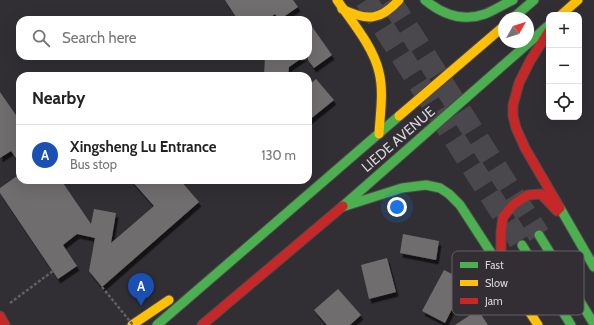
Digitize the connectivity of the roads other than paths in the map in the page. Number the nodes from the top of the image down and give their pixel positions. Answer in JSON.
{"nodes":[{"id":1,"x":337,"y":0,"type":"edge"},
{"id":2,"x":399,"y":0,"type":"edge"},
{"id":3,"x":425,"y":0,"type":"edge"},
{"id":4,"x":513,"y":0,"type":"edge"},
{"id":5,"x":534,"y":0,"type":"edge"},
{"id":6,"x":578,"y":0,"type":"edge"},
{"id":7,"x":342,"y":9,"type":"junction"},
{"id":8,"x":520,"y":12,"type":"edge"},
{"id":9,"x":564,"y":12,"type":"edge"},
{"id":10,"x":546,"y":28,"type":"edge"},
{"id":11,"x":498,"y":31,"type":"edge"},
{"id":12,"x":546,"y":36,"type":"edge"},
{"id":13,"x":379,"y":134,"type":"junction"},
{"id":14,"x":342,"y":207,"type":"junction"},
{"id":15,"x":568,"y":221,"type":"junction"},
{"id":16,"x":539,"y":235,"type":"tunnel mouth"},
{"id":17,"x":522,"y":245,"type":"tunnel mouth"},
{"id":18,"x":243,"y":250,"type":"junction"},
{"id":19,"x":490,"y":251,"type":"edge"},
{"id":20,"x":502,"y":251,"type":"edge"},
{"id":21,"x":526,"y":251,"type":"edge"},
{"id":22,"x":549,"y":251,"type":"edge"},
{"id":23,"x":594,"y":267,"type":"edge"},
{"id":24,"x":264,"y":272,"type":"junction"},
{"id":25,"x":236,"y":308,"type":"dead end"},
{"id":26,"x":584,"y":308,"type":"edge"},
{"id":27,"x":532,"y":315,"type":"edge"},
{"id":28,"x":565,"y":315,"type":"edge"},
{"id":29,"x":594,"y":324,"type":"edge"},
{"id":30,"x":132,"y":325,"type":"edge"},
{"id":31,"x":157,"y":325,"type":"edge"},
{"id":32,"x":202,"y":325,"type":"edge"},
{"id":33,"x":538,"y":325,"type":"edge"},
{"id":34,"x":571,"y":325,"type":"edge"}],
"edges":[{"from":1,"to":7,"type":"main road"},
{"from":2,"to":7,"type":"main road"},
{"from":3,"to":4,"type":"main road"},
{"from":5,"to":8,"type":"main road"},
{"from":6,"to":9,"type":"main road"},
{"from":7,"to":13,"type":"main road"},
{"from":10,"to":14,"type":"main road","name":"LIEDE AVENUE"},
{"from":11,"to":13,"type":"main road","name":"LIEDE AVENUE"},
{"from":12,"to":15,"type":"main road"},
{"from":13,"to":18,"type":"main road","name":"LIEDE AVENUE"},
{"from":14,"to":19,"type":"main road"},
{"from":14,"to":24,"type":"main road","name":"LIEDE AVENUE"},
{"from":15,"to":20,"type":"main road"},
{"from":15,"to":23,"type":"main road"},
{"from":16,"to":22,"type":"main road"},
{"from":17,"to":21,"type":"main road"},
{"from":18,"to":30,"type":"main road"},
{"from":18,"to":31,"type":"main road"},
{"from":24,"to":25,"type":"main road"},
{"from":24,"to":32,"type":"main road"},
{"from":26,"to":29,"type":"main road"},
{"from":27,"to":33,"type":"main road"},
{"from":28,"to":34,"type":"main road"}]}
